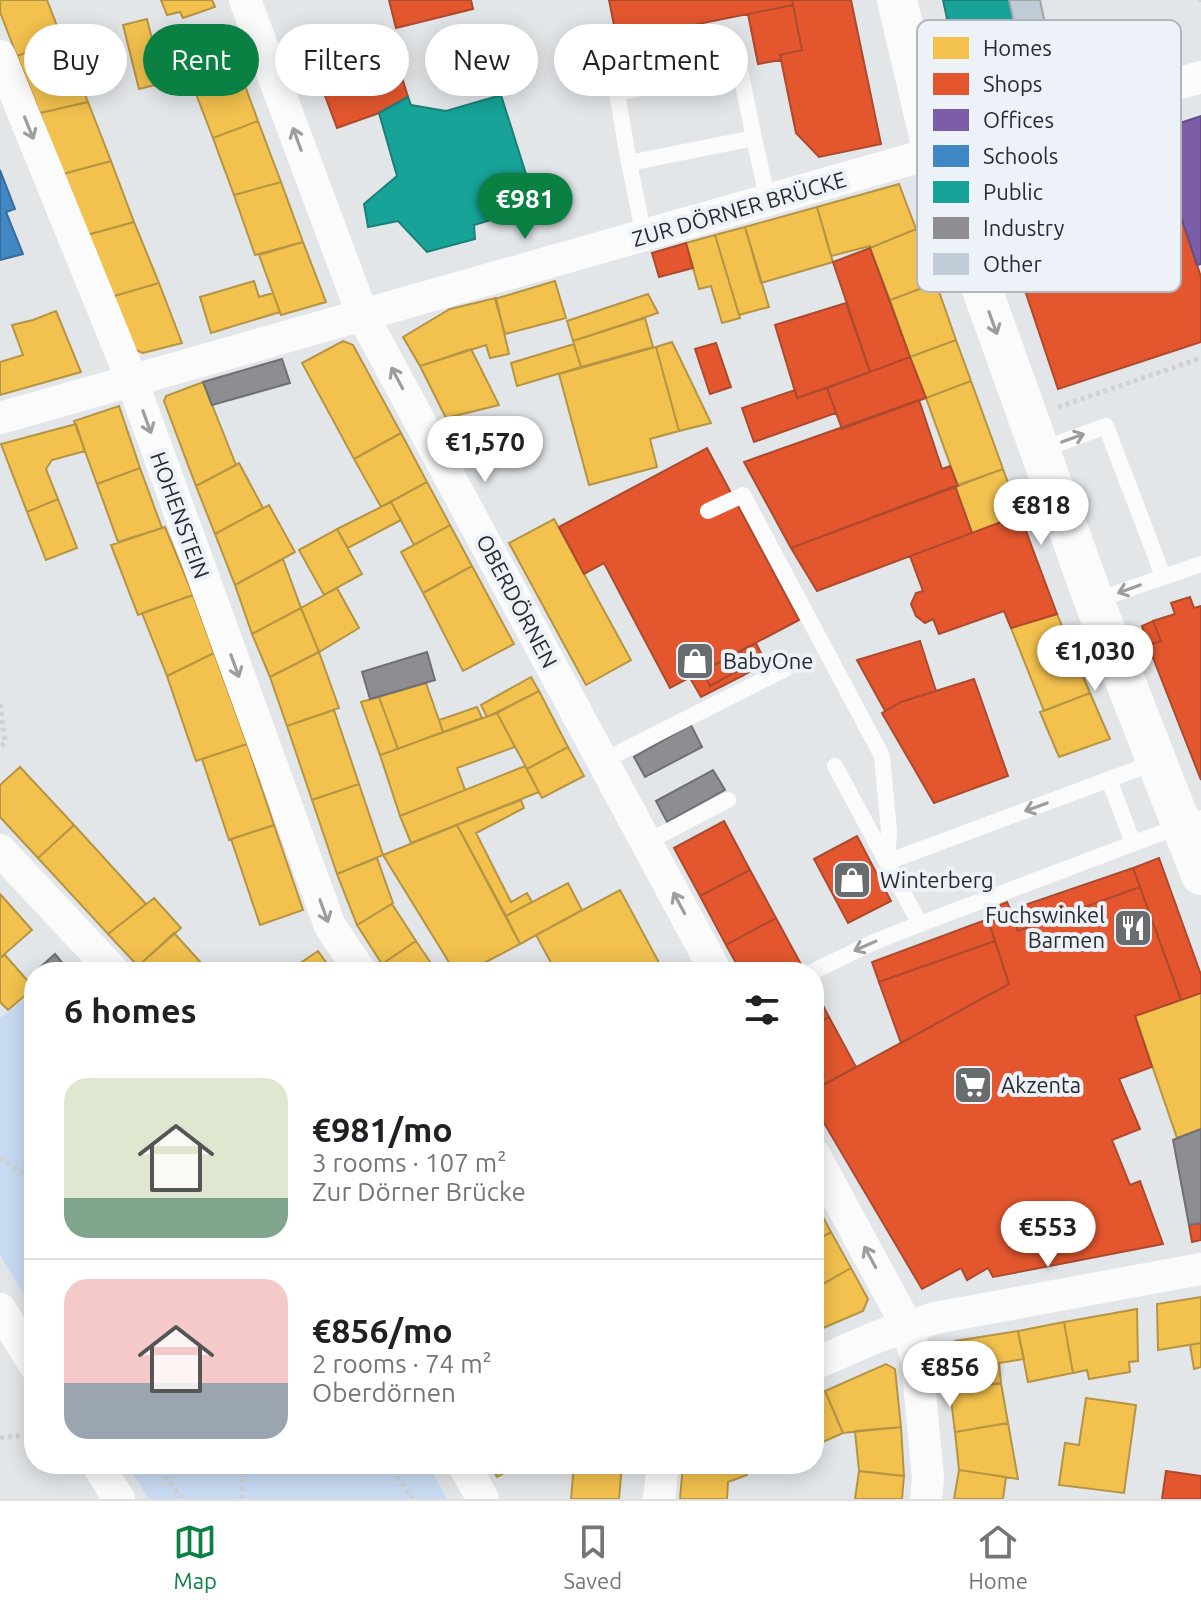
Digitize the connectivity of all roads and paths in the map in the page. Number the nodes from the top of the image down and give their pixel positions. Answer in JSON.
{"nodes":[{"id":1,"x":245,"y":0,"type":"edge"},
{"id":2,"x":897,"y":0,"type":"edge"},
{"id":3,"x":0,"y":56,"type":"edge"},
{"id":4,"x":1201,"y":77,"type":"edge"},
{"id":5,"x":1181,"y":83,"type":"edge"},
{"id":6,"x":917,"y":85,"type":"edge"},
{"id":7,"x":754,"y":138,"type":"junction"},
{"id":8,"x":917,"y":158,"type":"edge"},
{"id":9,"x":629,"y":163,"type":"junction"},
{"id":10,"x":768,"y":201,"type":"junction"},
{"id":11,"x":644,"y":236,"type":"junction"},
{"id":12,"x":982,"y":292,"type":"edge"},
{"id":13,"x":363,"y":316,"type":"junction"},
{"id":14,"x":1201,"y":358,"type":"edge"},
{"id":15,"x":131,"y":378,"type":"junction"},
{"id":16,"x":0,"y":418,"type":"edge"},
{"id":17,"x":1033,"y":434,"type":"junction"},
{"id":18,"x":708,"y":511,"type":"dead end"},
{"id":19,"x":1201,"y":564,"type":"edge"},
{"id":20,"x":1163,"y":576,"type":"junction"},
{"id":21,"x":1094,"y":601,"type":"junction"},
{"id":22,"x":787,"y":668,"type":"dead end"},
{"id":23,"x":0,"y":704,"type":"edge"},
{"id":24,"x":0,"y":747,"type":"edge"},
{"id":25,"x":603,"y":761,"type":"junction"},
{"id":26,"x":1156,"y":762,"type":"junction"},
{"id":27,"x":835,"y":766,"type":"dead end"},
{"id":28,"x":1109,"y":780,"type":"junction"},
{"id":29,"x":728,"y":800,"type":"dead end"},
{"id":30,"x":1191,"y":821,"type":"edge"},
{"id":31,"x":647,"y":842,"type":"junction"},
{"id":32,"x":1133,"y":843,"type":"junction"},
{"id":33,"x":0,"y":850,"type":"edge"},
{"id":34,"x":887,"y":862,"type":"junction"},
{"id":35,"x":1201,"y":875,"type":"edge"},
{"id":36,"x":920,"y":924,"type":"junction"},
{"id":37,"x":105,"y":962,"type":"edge"},
{"id":38,"x":354,"y":962,"type":"edge"},
{"id":39,"x":711,"y":962,"type":"edge"},
{"id":40,"x":824,"y":966,"type":"edge"},
{"id":41,"x":0,"y":1158,"type":"edge"},
{"id":42,"x":824,"y":1172,"type":"edge"},
{"id":43,"x":24,"y":1173,"type":"edge"},
{"id":44,"x":1201,"y":1269,"type":"edge"},
{"id":45,"x":0,"y":1309,"type":"edge"},
{"id":46,"x":907,"y":1326,"type":"junction"},
{"id":47,"x":24,"y":1348,"type":"edge"},
{"id":48,"x":824,"y":1360,"type":"edge"},
{"id":49,"x":24,"y":1435,"type":"edge"},
{"id":50,"x":0,"y":1438,"type":"edge"},
{"id":51,"x":103,"y":1474,"type":"edge"},
{"id":52,"x":163,"y":1474,"type":"edge"},
{"id":53,"x":242,"y":1474,"type":"edge"},
{"id":54,"x":394,"y":1474,"type":"edge"},
{"id":55,"x":469,"y":1474,"type":"edge"},
{"id":56,"x":662,"y":1474,"type":"edge"},
{"id":57,"x":119,"y":1499,"type":"edge"},
{"id":58,"x":183,"y":1499,"type":"edge"},
{"id":59,"x":242,"y":1499,"type":"edge"},
{"id":60,"x":413,"y":1499,"type":"edge"},
{"id":61,"x":483,"y":1499,"type":"edge"},
{"id":62,"x":659,"y":1499,"type":"edge"},
{"id":63,"x":926,"y":1499,"type":"edge"}],
"edges":[{"from":13,"to":1,"type":"street","name":"OBERDÖRNEN","one_way":true},
{"from":2,"to":6,"type":"street"},
{"from":3,"to":15,"type":"street","name":"HOHENSTEIN","one_way":true},
{"from":4,"to":5,"type":"street","name":"ZUR DÖRNER BRÜCKE"},
{"from":7,"to":9,"type":"lane"},
{"from":7,"to":9,"type":"lane"},
{"from":7,"to":10,"type":"lane"},
{"from":8,"to":10,"type":"street","name":"ZUR DÖRNER BRÜCKE"},
{"from":9,"to":11,"type":"lane"},
{"from":10,"to":11,"type":"street","name":"ZUR DÖRNER BRÜCKE"},
{"from":11,"to":13,"type":"street","name":"ZUR DÖRNER BRÜCKE"},
{"from":12,"to":17,"type":"street","one_way":true},
{"from":13,"to":15,"type":"street","name":"ZUR DÖRNER BRÜCKE"},
{"from":25,"to":13,"type":"street","name":"OBERDÖRNEN","one_way":true},
{"from":14,"to":17,"type":"path"},
{"from":15,"to":16,"type":"street","name":"ZUR DÖRNER BRÜCKE"},
{"from":15,"to":38,"type":"street","name":"HOHENSTEIN","one_way":true},
{"from":17,"to":20,"type":"lane","one_way":true},
{"from":17,"to":21,"type":"street"},
{"from":18,"to":34,"type":"lane"},
{"from":19,"to":20,"type":"lane"},
{"from":20,"to":21,"type":"lane","one_way":true},
{"from":21,"to":26,"type":"street"},
{"from":22,"to":25,"type":"lane"},
{"from":23,"to":24,"type":"path"},
{"from":25,"to":31,"type":"street","name":"OBERDÖRNEN"},
{"from":26,"to":28,"type":"lane"},
{"from":26,"to":30,"type":"street"},
{"from":27,"to":34,"type":"lane"},
{"from":28,"to":32,"type":"lane"},
{"from":28,"to":34,"type":"lane","one_way":true},
{"from":29,"to":31,"type":"lane"},
{"from":30,"to":32,"type":"lane"},
{"from":30,"to":35,"type":"street"},
{"from":39,"to":31,"type":"street","name":"OBERDÖRNEN","one_way":true},
{"from":32,"to":36,"type":"lane"},
{"from":33,"to":37,"type":"street"},
{"from":34,"to":36,"type":"lane"},
{"from":36,"to":40,"type":"lane","one_way":true},
{"from":41,"to":43,"type":"path"},
{"from":46,"to":42,"type":"street","one_way":true},
{"from":44,"to":46,"type":"street"},
{"from":45,"to":47,"type":"street"},
{"from":46,"to":48,"type":"street"},
{"from":46,"to":63,"type":"street"},
{"from":49,"to":50,"type":"path"},
{"from":51,"to":57,"type":"street"},
{"from":52,"to":58,"type":"path"},
{"from":53,"to":59,"type":"path"},
{"from":54,"to":60,"type":"path"},
{"from":55,"to":61,"type":"street"},
{"from":56,"to":62,"type":"street"}]}
